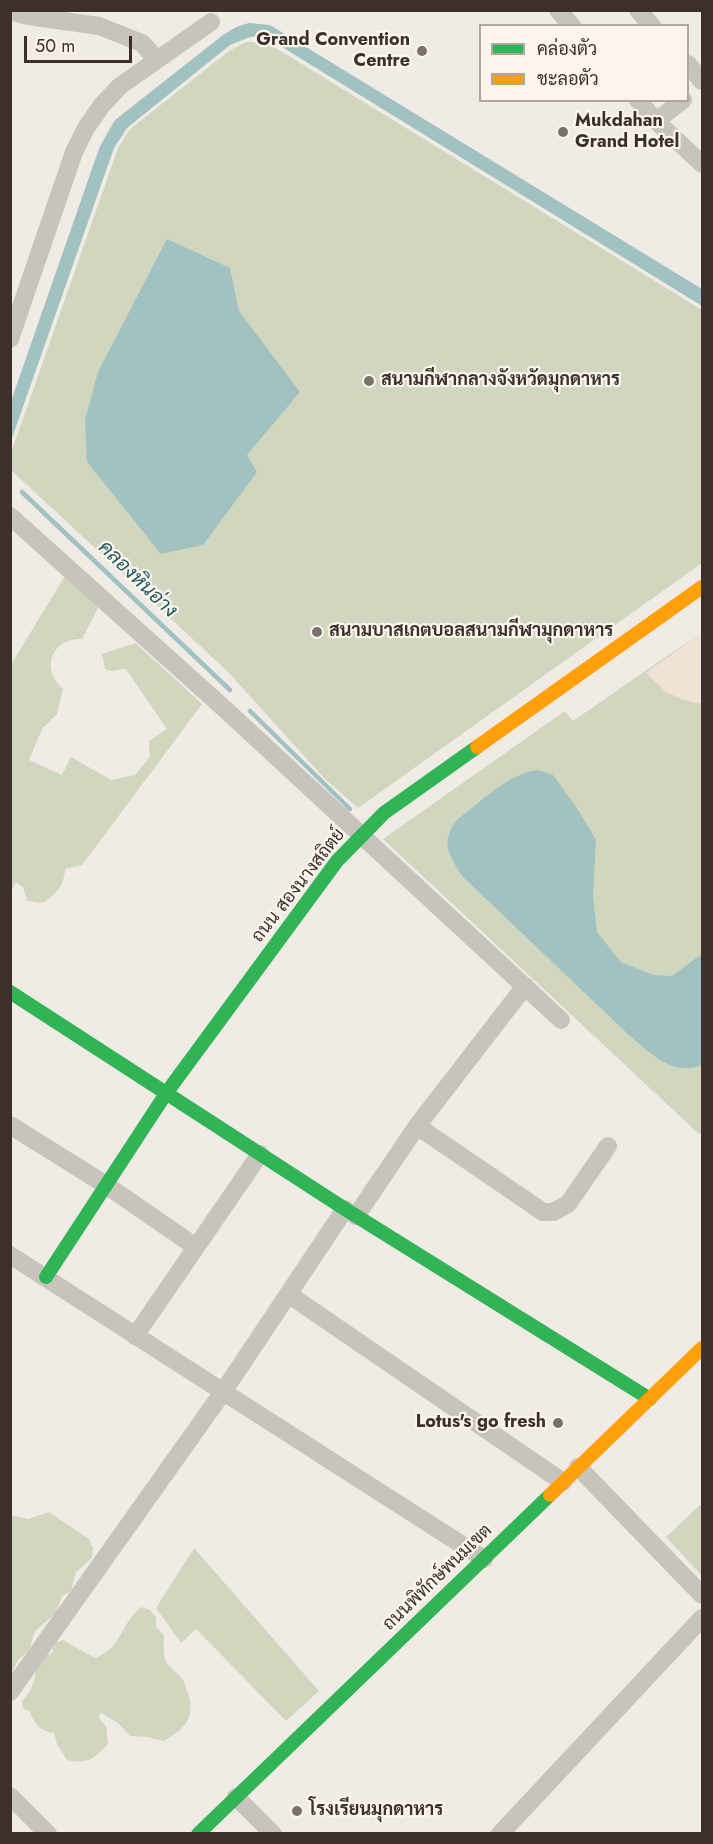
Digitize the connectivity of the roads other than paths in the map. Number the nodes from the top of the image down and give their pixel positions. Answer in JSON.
{"nodes":[{"id":1,"x":558,"y":10,"type":"edge"},
{"id":2,"x":638,"y":10,"type":"edge"},
{"id":3,"x":10,"y":11,"type":"edge"},
{"id":4,"x":211,"y":22,"type":"dead end"},
{"id":5,"x":570,"y":24,"type":"edge"},
{"id":6,"x":650,"y":24,"type":"edge"},
{"id":7,"x":156,"y":59,"type":"junction"},
{"id":8,"x":689,"y":66,"type":"edge"},
{"id":9,"x":702,"y":81,"type":"edge"},
{"id":10,"x":702,"y":85,"type":"edge"},
{"id":11,"x":689,"y":95,"type":"edge"},
{"id":12,"x":640,"y":102,"type":"edge"},
{"id":13,"x":681,"y":102,"type":"edge"},
{"id":14,"x":656,"y":122,"type":"junction"},
{"id":15,"x":702,"y":164,"type":"edge"},
{"id":16,"x":10,"y":339,"type":"edge"},
{"id":17,"x":10,"y":516,"type":"edge"},
{"id":18,"x":702,"y":587,"type":"edge"},
{"id":19,"x":360,"y":836,"type":"junction"},
{"id":20,"x":525,"y":986,"type":"junction"},
{"id":21,"x":10,"y":992,"type":"edge"},
{"id":22,"x":561,"y":1020,"type":"dead end"},
{"id":23,"x":167,"y":1092,"type":"junction"},
{"id":24,"x":10,"y":1125,"type":"edge"},
{"id":25,"x":417,"y":1126,"type":"junction"},
{"id":26,"x":608,"y":1146,"type":"dead end"},
{"id":27,"x":260,"y":1154,"type":"junction"},
{"id":28,"x":106,"y":1185,"type":"junction"},
{"id":29,"x":350,"y":1212,"type":"junction"},
{"id":30,"x":196,"y":1247,"type":"junction"},
{"id":31,"x":10,"y":1255,"type":"edge"},
{"id":32,"x":46,"y":1277,"type":"junction"},
{"id":33,"x":288,"y":1294,"type":"junction"},
{"id":34,"x":135,"y":1336,"type":"junction"},
{"id":35,"x":702,"y":1348,"type":"edge"},
{"id":36,"x":223,"y":1392,"type":"junction"},
{"id":37,"x":650,"y":1399,"type":"junction"},
{"id":38,"x":578,"y":1467,"type":"junction"},
{"id":39,"x":563,"y":1482,"type":"junction"},
{"id":40,"x":484,"y":1559,"type":"junction"},
{"id":41,"x":702,"y":1595,"type":"edge"},
{"id":42,"x":702,"y":1618,"type":"edge"},
{"id":43,"x":10,"y":1692,"type":"edge"},
{"id":44,"x":10,"y":1796,"type":"edge"},
{"id":45,"x":236,"y":1797,"type":"junction"},
{"id":46,"x":48,"y":1833,"type":"edge"},
{"id":47,"x":198,"y":1833,"type":"edge"},
{"id":48,"x":273,"y":1833,"type":"edge"},
{"id":49,"x":500,"y":1833,"type":"edge"}],
"edges":[{"from":1,"to":5,"type":"street"},
{"from":2,"to":6,"type":"street"},
{"from":3,"to":7,"type":"street"},
{"from":4,"to":7,"type":"street"},
{"from":7,"to":16,"type":"street"},
{"from":8,"to":9,"type":"street"},
{"from":10,"to":11,"type":"street"},
{"from":12,"to":14,"type":"street"},
{"from":13,"to":14,"type":"street"},
{"from":14,"to":15,"type":"street"},
{"from":17,"to":19,"type":"street"},
{"from":18,"to":19,"type":"street","name":"ถนน สองนางสถิตย์"},
{"from":19,"to":20,"type":"street"},
{"from":19,"to":23,"type":"street","name":"ถนน สองนางสถิตย์"},
{"from":20,"to":22,"type":"street"},
{"from":20,"to":25,"type":"street"},
{"from":21,"to":23,"type":"street"},
{"from":23,"to":27,"type":"street"},
{"from":23,"to":28,"type":"street","name":"ถนน สองนางสถิตย์"},
{"from":24,"to":28,"type":"street"},
{"from":25,"to":26,"type":"street"},
{"from":25,"to":29,"type":"street"},
{"from":27,"to":29,"type":"street"},
{"from":27,"to":30,"type":"street"},
{"from":28,"to":30,"type":"street"},
{"from":28,"to":32,"type":"street","name":"ถนน สองนางสถิตย์"},
{"from":29,"to":33,"type":"street"},
{"from":29,"to":37,"type":"street"},
{"from":30,"to":34,"type":"street"},
{"from":31,"to":32,"type":"street"},
{"from":32,"to":34,"type":"street"},
{"from":33,"to":36,"type":"street"},
{"from":33,"to":39,"type":"street"},
{"from":34,"to":36,"type":"street"},
{"from":35,"to":37,"type":"street","name":"ถนนพิทักษ์พนมเขต"},
{"from":36,"to":40,"type":"street"},
{"from":36,"to":43,"type":"street"},
{"from":37,"to":38,"type":"street","name":"ถนนพิทักษ์พนมเขต"},
{"from":38,"to":39,"type":"street","name":"ถนนพิทักษ์พนมเขต"},
{"from":38,"to":41,"type":"street"},
{"from":39,"to":40,"type":"street","name":"ถนนพิทักษ์พนมเขต"},
{"from":40,"to":45,"type":"street","name":"ถนนพิทักษ์พนมเขต"},
{"from":42,"to":49,"type":"street"},
{"from":44,"to":46,"type":"street"},
{"from":45,"to":47,"type":"street","name":"ถนนพิทักษ์พนมเขต"},
{"from":45,"to":48,"type":"street"}]}
